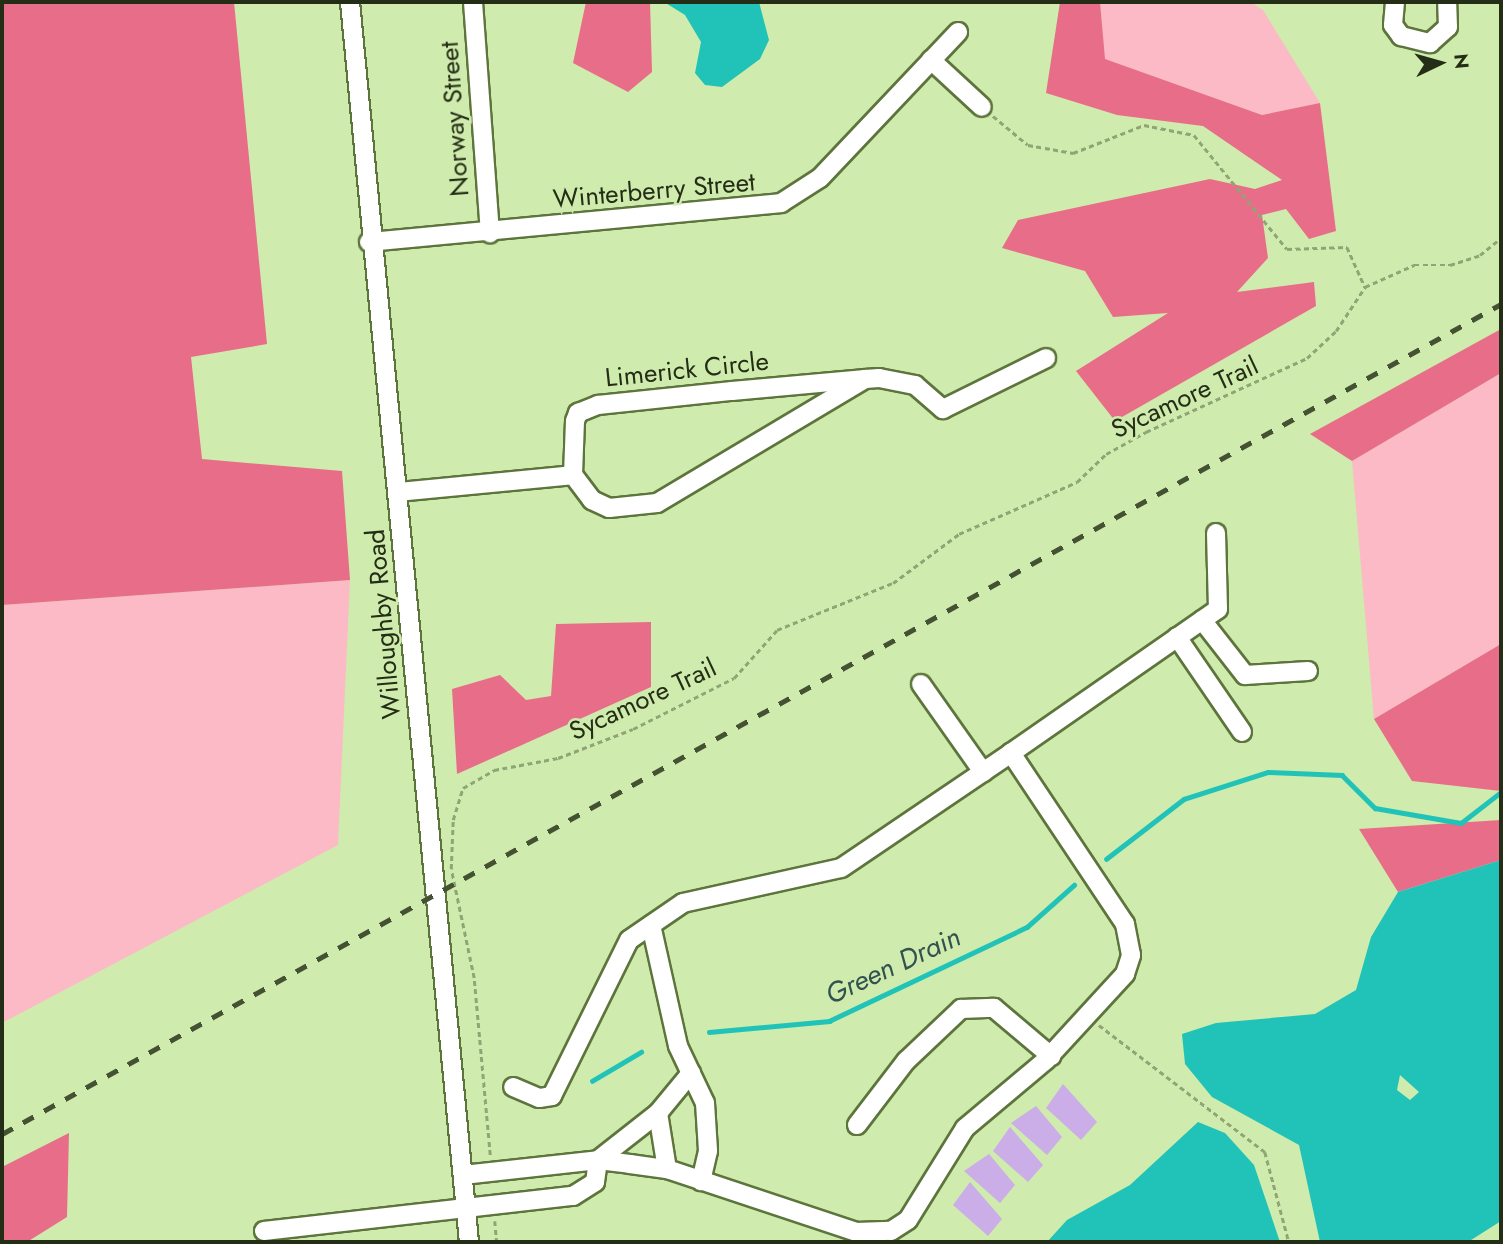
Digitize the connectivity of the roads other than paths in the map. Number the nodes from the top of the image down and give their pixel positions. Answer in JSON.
{"nodes":[{"id":1,"x":350,"y":2,"type":"edge"},
{"id":2,"x":473,"y":2,"type":"edge"},
{"id":3,"x":1395,"y":2,"type":"edge"},
{"id":4,"x":1447,"y":2,"type":"edge"},
{"id":5,"x":958,"y":32,"type":"dead end"},
{"id":6,"x":931,"y":60,"type":"junction"},
{"id":7,"x":982,"y":107,"type":"road end"},
{"id":8,"x":489,"y":233,"type":"junction"},
{"id":9,"x":369,"y":242,"type":"junction"},
{"id":10,"x":1046,"y":358,"type":"dead end"},
{"id":11,"x":865,"y":379,"type":"junction"},
{"id":12,"x":573,"y":475,"type":"junction"},
{"id":13,"x":398,"y":492,"type":"junction"},
{"id":14,"x":1216,"y":533,"type":"dead end"},
{"id":15,"x":1202,"y":620,"type":"junction"},
{"id":16,"x":1177,"y":637,"type":"junction"},
{"id":17,"x":1308,"y":671,"type":"dead end"},
{"id":18,"x":921,"y":684,"type":"dead end"},
{"id":19,"x":1242,"y":732,"type":"dead end"},
{"id":20,"x":1011,"y":753,"type":"junction"},
{"id":21,"x":983,"y":772,"type":"junction"},
{"id":22,"x":651,"y":925,"type":"junction"},
{"id":23,"x":1051,"y":1056,"type":"junction"},
{"id":24,"x":691,"y":1073,"type":"junction"},
{"id":25,"x":513,"y":1087,"type":"dead end"},
{"id":26,"x":658,"y":1114,"type":"junction"},
{"id":27,"x":857,"y":1125,"type":"dead end"},
{"id":28,"x":598,"y":1160,"type":"junction"},
{"id":29,"x":539,"y":1167,"type":"junction"},
{"id":30,"x":667,"y":1169,"type":"junction"},
{"id":31,"x":463,"y":1175,"type":"junction"},
{"id":32,"x":701,"y":1181,"type":"junction"},
{"id":33,"x":542,"y":1200,"type":"junction"},
{"id":34,"x":466,"y":1209,"type":"junction"},
{"id":35,"x":264,"y":1231,"type":"dead end"},
{"id":36,"x":469,"y":1242,"type":"edge"}],
"edges":[{"from":1,"to":9,"type":"street","name":"Willoughby Road"},
{"from":2,"to":8,"type":"street","name":"Norway Street"},
{"from":3,"to":4,"type":"street"},
{"from":5,"to":6,"type":"street","name":"Winterberry Street"},
{"from":6,"to":7,"type":"street"},
{"from":6,"to":8,"type":"street","name":"Winterberry Street"},
{"from":8,"to":9,"type":"street","name":"Winterberry Street"},
{"from":9,"to":13,"type":"street","name":"Willoughby Road"},
{"from":10,"to":11,"type":"street","name":"Limerick Circle"},
{"from":11,"to":12,"type":"street"},
{"from":11,"to":12,"type":"street","name":"Limerick Circle"},
{"from":12,"to":13,"type":"street"},
{"from":13,"to":31,"type":"street","name":"Willoughby Road"},
{"from":14,"to":15,"type":"street"},
{"from":15,"to":16,"type":"street"},
{"from":15,"to":17,"type":"street"},
{"from":16,"to":19,"type":"street"},
{"from":16,"to":20,"type":"street"},
{"from":18,"to":21,"type":"street"},
{"from":20,"to":21,"type":"street"},
{"from":20,"to":23,"type":"street"},
{"from":21,"to":22,"type":"street"},
{"from":22,"to":24,"type":"street"},
{"from":22,"to":25,"type":"street"},
{"from":23,"to":27,"type":"street"},
{"from":23,"to":32,"type":"street"},
{"from":24,"to":26,"type":"street"},
{"from":24,"to":32,"type":"street"},
{"from":26,"to":28,"type":"street"},
{"from":26,"to":30,"type":"street"},
{"from":28,"to":29,"type":"street"},
{"from":28,"to":30,"type":"street"},
{"from":28,"to":33,"type":"street"},
{"from":29,"to":31,"type":"street"},
{"from":29,"to":33,"type":"street"},
{"from":30,"to":32,"type":"street"},
{"from":31,"to":34,"type":"street","name":"Willoughby Road"},
{"from":33,"to":34,"type":"street"},
{"from":34,"to":35,"type":"street"},
{"from":34,"to":36,"type":"street","name":"Willoughby Road"}]}
